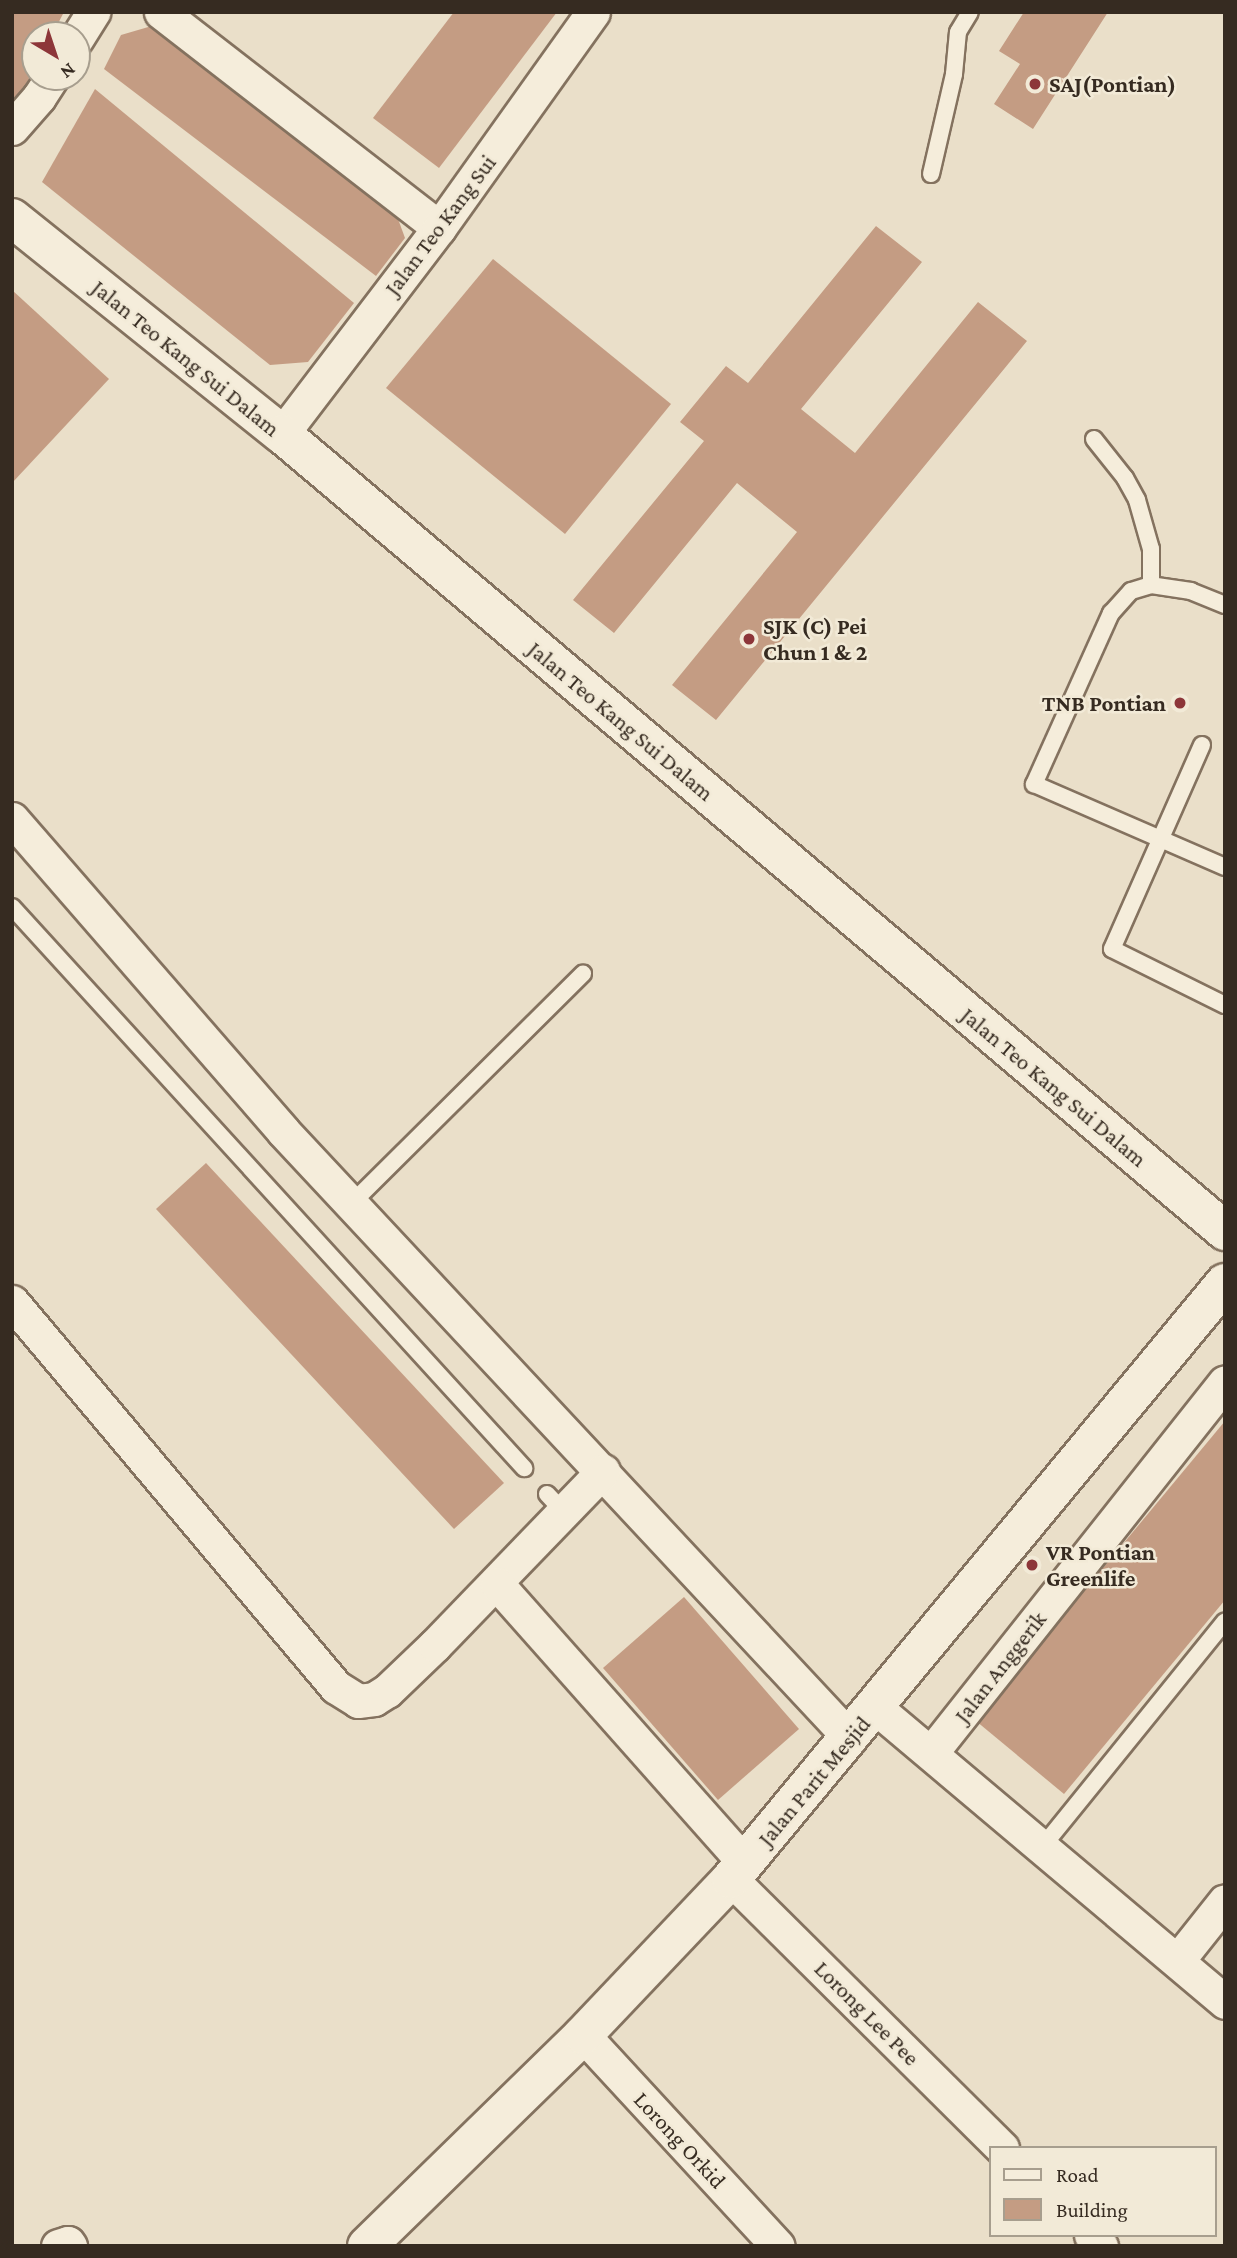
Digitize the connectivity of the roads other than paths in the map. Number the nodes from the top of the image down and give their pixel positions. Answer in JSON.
{"nodes":[{"id":1,"x":161,"y":12,"type":"edge"},
{"id":2,"x":593,"y":12,"type":"edge"},
{"id":3,"x":970,"y":12,"type":"edge"},
{"id":4,"x":43,"y":91,"type":"edge"},
{"id":5,"x":12,"y":128,"type":"edge"},
{"id":6,"x":931,"y":174,"type":"dead end"},
{"id":7,"x":12,"y":218,"type":"edge"},
{"id":8,"x":439,"y":228,"type":"junction"},
{"id":9,"x":282,"y":435,"type":"junction"},
{"id":10,"x":1094,"y":439,"type":"dead end"},
{"id":11,"x":1151,"y":585,"type":"junction"},
{"id":12,"x":1225,"y":605,"type":"edge"},
{"id":13,"x":1202,"y":745,"type":"dead end"},
{"id":14,"x":16,"y":830,"type":"edge"},
{"id":15,"x":1160,"y":839,"type":"junction"},
{"id":16,"x":1225,"y":867,"type":"edge"},
{"id":17,"x":12,"y":906,"type":"edge"},
{"id":18,"x":583,"y":974,"type":"dead end"},
{"id":19,"x":1225,"y":1005,"type":"edge"},
{"id":20,"x":351,"y":1204,"type":"junction"},
{"id":21,"x":1225,"y":1231,"type":"edge"},
{"id":22,"x":1220,"y":1299,"type":"edge"},
{"id":23,"x":12,"y":1301,"type":"edge"},
{"id":24,"x":1225,"y":1382,"type":"edge"},
{"id":25,"x":524,"y":1468,"type":"dead end"},
{"id":26,"x":603,"y":1471,"type":"junction"},
{"id":27,"x":497,"y":1584,"type":"junction"},
{"id":28,"x":1225,"y":1621,"type":"edge"},
{"id":29,"x":876,"y":1707,"type":"junction"},
{"id":30,"x":850,"y":1738,"type":"junction"},
{"id":31,"x":932,"y":1753,"type":"junction"},
{"id":32,"x":1043,"y":1846,"type":"junction"},
{"id":33,"x":738,"y":1871,"type":"junction"},
{"id":34,"x":1225,"y":1901,"type":"edge"},
{"id":35,"x":1178,"y":1960,"type":"junction"},
{"id":36,"x":1225,"y":2002,"type":"edge"},
{"id":37,"x":583,"y":2035,"type":"junction"},
{"id":38,"x":1000,"y":2146,"type":"edge"},
{"id":39,"x":58,"y":2246,"type":"edge"},
{"id":40,"x":70,"y":2246,"type":"edge"},
{"id":41,"x":367,"y":2246,"type":"edge"},
{"id":42,"x":778,"y":2246,"type":"edge"}],
"edges":[{"from":1,"to":8,"type":"street"},
{"from":2,"to":8,"type":"street","name":"Jalan Teo Kang Sui"},
{"from":3,"to":6,"type":"lane"},
{"from":4,"to":5,"type":"street"},
{"from":7,"to":9,"type":"street","name":"Jalan Teo Kang Sui Dalam"},
{"from":8,"to":9,"type":"street","name":"Jalan Teo Kang Sui"},
{"from":9,"to":21,"type":"street","name":"Jalan Teo Kang Sui Dalam"},
{"from":10,"to":11,"type":"lane"},
{"from":11,"to":12,"type":"lane"},
{"from":11,"to":15,"type":"lane"},
{"from":13,"to":15,"type":"lane"},
{"from":14,"to":20,"type":"street"},
{"from":15,"to":16,"type":"lane"},
{"from":15,"to":19,"type":"lane"},
{"from":17,"to":25,"type":"lane"},
{"from":18,"to":20,"type":"lane"},
{"from":20,"to":26,"type":"street"},
{"from":22,"to":29,"type":"street","name":"Jalan Parit Mesjid"},
{"from":23,"to":27,"type":"street"},
{"from":24,"to":31,"type":"street","name":"Jalan Anggerik"},
{"from":26,"to":27,"type":"street"},
{"from":26,"to":30,"type":"street"},
{"from":27,"to":33,"type":"street","name":"Lorong Lee Pee"},
{"from":28,"to":32,"type":"lane"},
{"from":29,"to":30,"type":"street","name":"Jalan Parit Mesjid"},
{"from":29,"to":31,"type":"street"},
{"from":30,"to":33,"type":"street","name":"Jalan Parit Mesjid"},
{"from":31,"to":32,"type":"street"},
{"from":32,"to":35,"type":"street"},
{"from":33,"to":37,"type":"street","name":"Jalan Parit Mesjid"},
{"from":33,"to":38,"type":"street","name":"Lorong Lee Pee"},
{"from":34,"to":35,"type":"street"},
{"from":35,"to":36,"type":"street"},
{"from":37,"to":41,"type":"street","name":"Jalan Parit Mesjid"},
{"from":37,"to":42,"type":"street","name":"Lorong Orkid"},
{"from":39,"to":40,"type":"street"}]}
